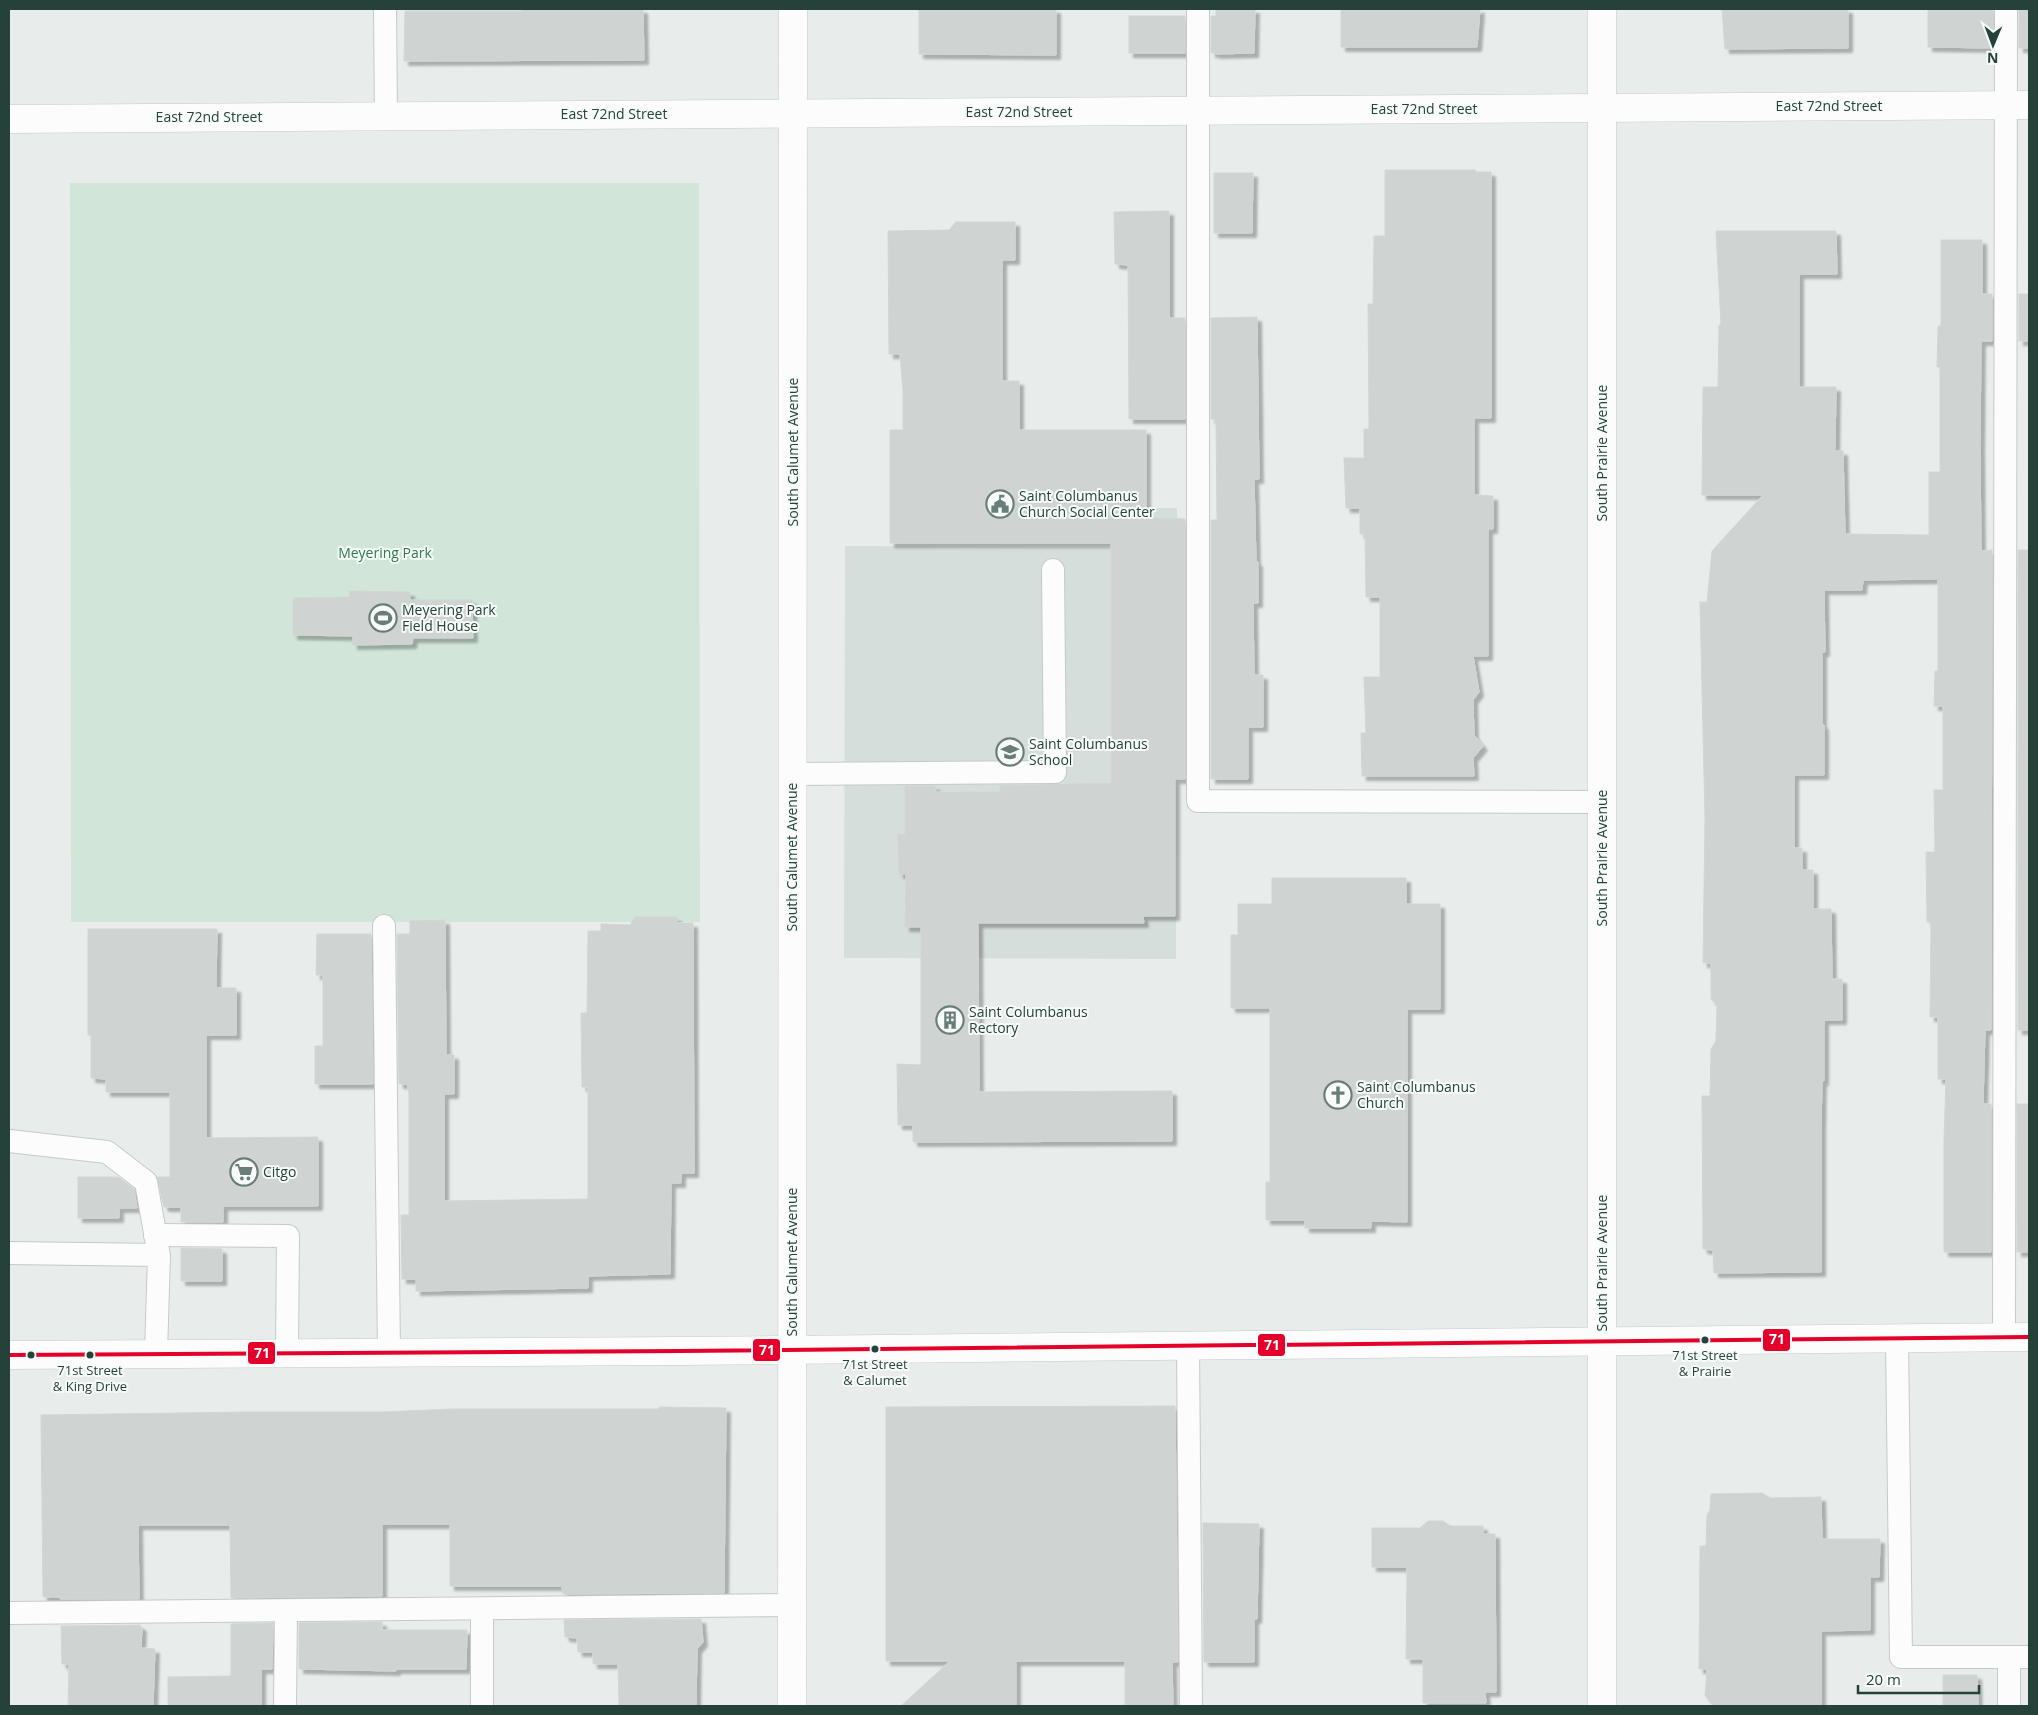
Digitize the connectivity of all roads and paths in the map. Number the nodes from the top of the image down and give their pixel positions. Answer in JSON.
{"nodes":[{"id":1,"x":386,"y":9,"type":"edge"},
{"id":2,"x":793,"y":9,"type":"edge"},
{"id":3,"x":1198,"y":9,"type":"edge"},
{"id":4,"x":1602,"y":9,"type":"edge"},
{"id":5,"x":2006,"y":9,"type":"edge"},
{"id":6,"x":2017,"y":105,"type":"edge"},
{"id":7,"x":1601,"y":107,"type":"junction"},
{"id":8,"x":1198,"y":110,"type":"junction"},
{"id":9,"x":793,"y":113,"type":"junction"},
{"id":10,"x":386,"y":116,"type":"junction"},
{"id":11,"x":9,"y":119,"type":"edge"},
{"id":12,"x":1053,"y":570,"type":"dead end"},
{"id":13,"x":792,"y":774,"type":"junction"},
{"id":14,"x":1602,"y":802,"type":"junction"},
{"id":15,"x":384,"y":926,"type":"dead end"},
{"id":16,"x":9,"y":1140,"type":"edge"},
{"id":17,"x":157,"y":1245,"type":"junction"},
{"id":18,"x":9,"y":1253,"type":"edge"},
{"id":19,"x":2017,"y":1337,"type":"edge"},
{"id":20,"x":1897,"y":1338,"type":"junction"},
{"id":21,"x":1602,"y":1342,"type":"junction"},
{"id":22,"x":1188,"y":1345,"type":"junction"},
{"id":23,"x":792,"y":1349,"type":"junction"},
{"id":24,"x":389,"y":1353,"type":"junction"},
{"id":25,"x":156,"y":1354,"type":"junction"},
{"id":26,"x":286,"y":1354,"type":"junction"},
{"id":27,"x":9,"y":1355,"type":"edge"},
{"id":28,"x":792,"y":1605,"type":"junction"},
{"id":29,"x":482,"y":1609,"type":"junction"},
{"id":30,"x":286,"y":1611,"type":"junction"},
{"id":31,"x":9,"y":1613,"type":"edge"},
{"id":32,"x":2019,"y":1657,"type":"edge"},
{"id":33,"x":285,"y":1706,"type":"edge"},
{"id":34,"x":482,"y":1706,"type":"edge"},
{"id":35,"x":792,"y":1706,"type":"edge"},
{"id":36,"x":1191,"y":1706,"type":"edge"},
{"id":37,"x":1602,"y":1706,"type":"edge"},
{"id":38,"x":2009,"y":1706,"type":"edge"}],
"edges":[{"from":1,"to":10,"type":"lane"},
{"from":2,"to":9,"type":"street","name":"South Calumet Avenue"},
{"from":3,"to":8,"type":"lane"},
{"from":4,"to":7,"type":"street","name":"South Prairie Avenue"},
{"from":5,"to":6,"type":"lane"},
{"from":6,"to":7,"type":"street","name":"East 72nd Street"},
{"from":6,"to":19,"type":"lane"},
{"from":7,"to":8,"type":"street","name":"East 72nd Street"},
{"from":7,"to":14,"type":"street","name":"South Prairie Avenue"},
{"from":8,"to":9,"type":"street","name":"East 72nd Street"},
{"from":8,"to":14,"type":"lane"},
{"from":9,"to":10,"type":"street","name":"East 72nd Street"},
{"from":9,"to":13,"type":"street","name":"South Calumet Avenue"},
{"from":10,"to":11,"type":"street","name":"East 72nd Street"},
{"from":12,"to":13,"type":"lane"},
{"from":13,"to":23,"type":"street","name":"South Calumet Avenue"},
{"from":14,"to":21,"type":"street","name":"South Prairie Avenue"},
{"from":15,"to":24,"type":"lane"},
{"from":16,"to":17,"type":"lane"},
{"from":17,"to":18,"type":"lane"},
{"from":17,"to":25,"type":"lane"},
{"from":17,"to":26,"type":"lane"},
{"from":19,"to":20,"type":"street"},
{"from":20,"to":21,"type":"street"},
{"from":20,"to":32,"type":"lane"},
{"from":21,"to":22,"type":"street"},
{"from":21,"to":37,"type":"street","name":"South Prairie Avenue"},
{"from":22,"to":23,"type":"street"},
{"from":22,"to":36,"type":"lane"},
{"from":23,"to":24,"type":"street"},
{"from":23,"to":28,"type":"street","name":"South Calumet Avenue"},
{"from":24,"to":26,"type":"street"},
{"from":25,"to":26,"type":"street"},
{"from":25,"to":27,"type":"street"},
{"from":28,"to":29,"type":"lane"},
{"from":28,"to":35,"type":"street","name":"South Calumet Avenue"},
{"from":29,"to":30,"type":"lane"},
{"from":29,"to":34,"type":"lane"},
{"from":30,"to":31,"type":"lane"},
{"from":30,"to":33,"type":"lane"},
{"from":32,"to":38,"type":"lane"}]}
